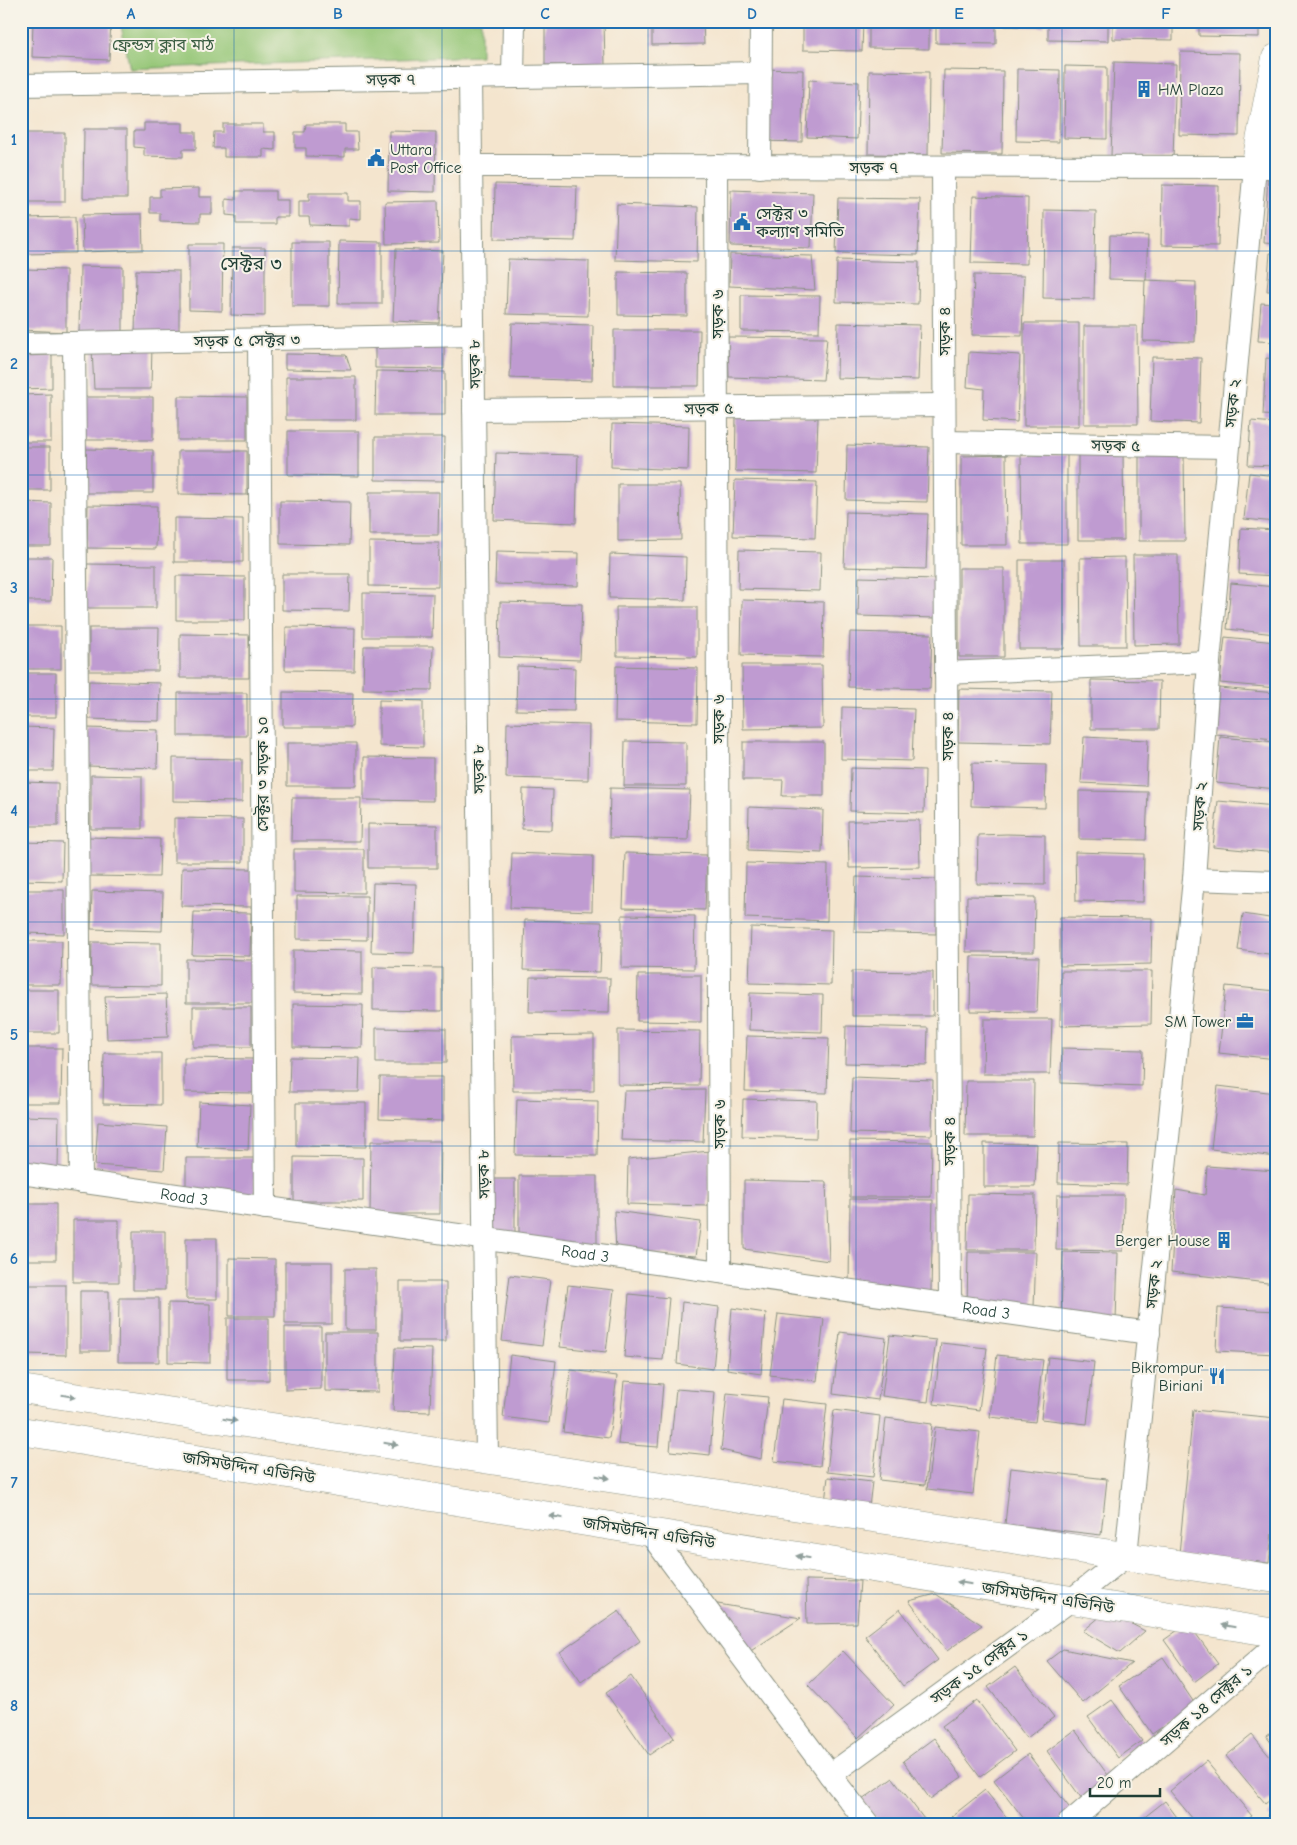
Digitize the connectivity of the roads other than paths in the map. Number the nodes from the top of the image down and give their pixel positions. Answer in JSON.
{"nodes":[{"id":1,"x":514,"y":21,"type":"edge"},
{"id":2,"x":761,"y":21,"type":"edge"},
{"id":3,"x":1276,"y":58,"type":"edge"},
{"id":4,"x":761,"y":74,"type":"junction"},
{"id":5,"x":513,"y":77,"type":"junction"},
{"id":6,"x":470,"y":78,"type":"junction"},
{"id":7,"x":21,"y":85,"type":"edge"},
{"id":8,"x":471,"y":166,"type":"junction"},
{"id":9,"x":716,"y":166,"type":"junction"},
{"id":10,"x":760,"y":167,"type":"junction"},
{"id":11,"x":943,"y":167,"type":"junction"},
{"id":12,"x":1266,"y":167,"type":"edge"},
{"id":13,"x":473,"y":335,"type":"junction"},
{"id":14,"x":259,"y":340,"type":"junction"},
{"id":15,"x":74,"y":343,"type":"junction"},
{"id":16,"x":21,"y":344,"type":"edge"},
{"id":17,"x":944,"y":405,"type":"junction"},
{"id":18,"x":717,"y":408,"type":"junction"},
{"id":19,"x":474,"y":410,"type":"junction"},
{"id":20,"x":945,"y":442,"type":"junction"},
{"id":21,"x":1228,"y":447,"type":"junction"},
{"id":22,"x":1209,"y":662,"type":"junction"},
{"id":23,"x":946,"y":673,"type":"junction"},
{"id":24,"x":1194,"y":878,"type":"junction"},
{"id":25,"x":1276,"y":882,"type":"edge"},
{"id":26,"x":21,"y":1173,"type":"edge"},
{"id":27,"x":80,"y":1182,"type":"junction"},
{"id":28,"x":265,"y":1208,"type":"junction"},
{"id":29,"x":484,"y":1239,"type":"junction"},
{"id":30,"x":720,"y":1272,"type":"junction"},
{"id":31,"x":950,"y":1304,"type":"junction"},
{"id":32,"x":1148,"y":1332,"type":"junction"},
{"id":33,"x":21,"y":1389,"type":"edge"},
{"id":34,"x":21,"y":1431,"type":"edge"},
{"id":35,"x":487,"y":1459,"type":"junction"},
{"id":36,"x":649,"y":1532,"type":"junction"},
{"id":37,"x":1126,"y":1556,"type":"junction"},
{"id":38,"x":1276,"y":1578,"type":"edge"},
{"id":39,"x":1071,"y":1600,"type":"junction"},
{"id":40,"x":1276,"y":1633,"type":"edge"},
{"id":41,"x":1276,"y":1645,"type":"edge"},
{"id":42,"x":830,"y":1776,"type":"junction"},
{"id":43,"x":868,"y":1824,"type":"edge"},
{"id":44,"x":1068,"y":1824,"type":"edge"}],
"edges":[{"from":1,"to":5,"type":"street"},
{"from":2,"to":4,"type":"street"},
{"from":3,"to":12,"type":"street","name":"সড়ক ২"},
{"from":4,"to":5,"type":"street","name":"সড়ক ৭"},
{"from":4,"to":10,"type":"street"},
{"from":5,"to":6,"type":"street","name":"সড়ক ৭"},
{"from":6,"to":7,"type":"street","name":"সড়ক ৭"},
{"from":6,"to":8,"type":"street","name":"সড়ক ৮"},
{"from":8,"to":9,"type":"street","name":"সড়ক ৭"},
{"from":8,"to":13,"type":"street","name":"সড়ক ৮"},
{"from":9,"to":10,"type":"street","name":"সড়ক ৭"},
{"from":9,"to":18,"type":"street","name":"সড়ক ৬"},
{"from":10,"to":11,"type":"street","name":"সড়ক ৭"},
{"from":11,"to":12,"type":"street","name":"সড়ক ৭"},
{"from":11,"to":17,"type":"street","name":"সড়ক ৪"},
{"from":12,"to":21,"type":"street","name":"সড়ক ২"},
{"from":13,"to":14,"type":"street","name":"সড়ক ৫ সেক্টর ৩"},
{"from":13,"to":19,"type":"street","name":"সড়ক ৮"},
{"from":14,"to":15,"type":"street","name":"সড়ক ৫ সেক্টর ৩"},
{"from":14,"to":28,"type":"street","name":"সেক্টর ৩ সড়ক ১০"},
{"from":15,"to":16,"type":"street","name":"সড়ক ৫ সেক্টর ৩"},
{"from":15,"to":27,"type":"street"},
{"from":17,"to":18,"type":"street","name":"সড়ক ৫"},
{"from":17,"to":20,"type":"street","name":"সড়ক ৪"},
{"from":18,"to":19,"type":"street","name":"সড়ক ৫"},
{"from":18,"to":30,"type":"street","name":"সড়ক ৬"},
{"from":19,"to":29,"type":"street","name":"সড়ক ৮"},
{"from":20,"to":21,"type":"street","name":"সড়ক ৫"},
{"from":20,"to":23,"type":"street","name":"সড়ক ৪"},
{"from":21,"to":22,"type":"street","name":"সড়ক ২"},
{"from":22,"to":23,"type":"street"},
{"from":22,"to":24,"type":"street","name":"সড়ক ২"},
{"from":23,"to":31,"type":"street","name":"সড়ক ৪"},
{"from":24,"to":25,"type":"street"},
{"from":24,"to":32,"type":"street","name":"সড়ক ২"},
{"from":26,"to":27,"type":"street","name":"Road 3"},
{"from":27,"to":28,"type":"street","name":"Road 3"},
{"from":28,"to":29,"type":"street","name":"Road 3"},
{"from":29,"to":30,"type":"street","name":"Road 3"},
{"from":29,"to":35,"type":"street","name":"সড়ক ৮"},
{"from":30,"to":31,"type":"street","name":"Road 3"},
{"from":31,"to":32,"type":"street","name":"Road 3"},
{"from":32,"to":37,"type":"street","name":"সড়ক ২"},
{"from":33,"to":35,"type":"street","one_way":true},
{"from":36,"to":34,"type":"street","name":"জসিমউদ্দিন এভিনিউ","one_way":true},
{"from":35,"to":37,"type":"street","one_way":true},
{"from":39,"to":36,"type":"street","name":"জসিমউদ্দিন এভিনিউ","one_way":true},
{"from":36,"to":42,"type":"street"},
{"from":37,"to":38,"type":"street"},
{"from":37,"to":39,"type":"street","name":"সড়ক ১৫ সেক্টর ১"},
{"from":40,"to":39,"type":"street","name":"জসিমউদ্দিন এভিনিউ","one_way":true},
{"from":39,"to":42,"type":"street","name":"সড়ক ১৫ সেক্টর ১"},
{"from":41,"to":44,"type":"street","name":"সড়ক ১৪ সেক্টর ১"},
{"from":42,"to":43,"type":"street"}]}
